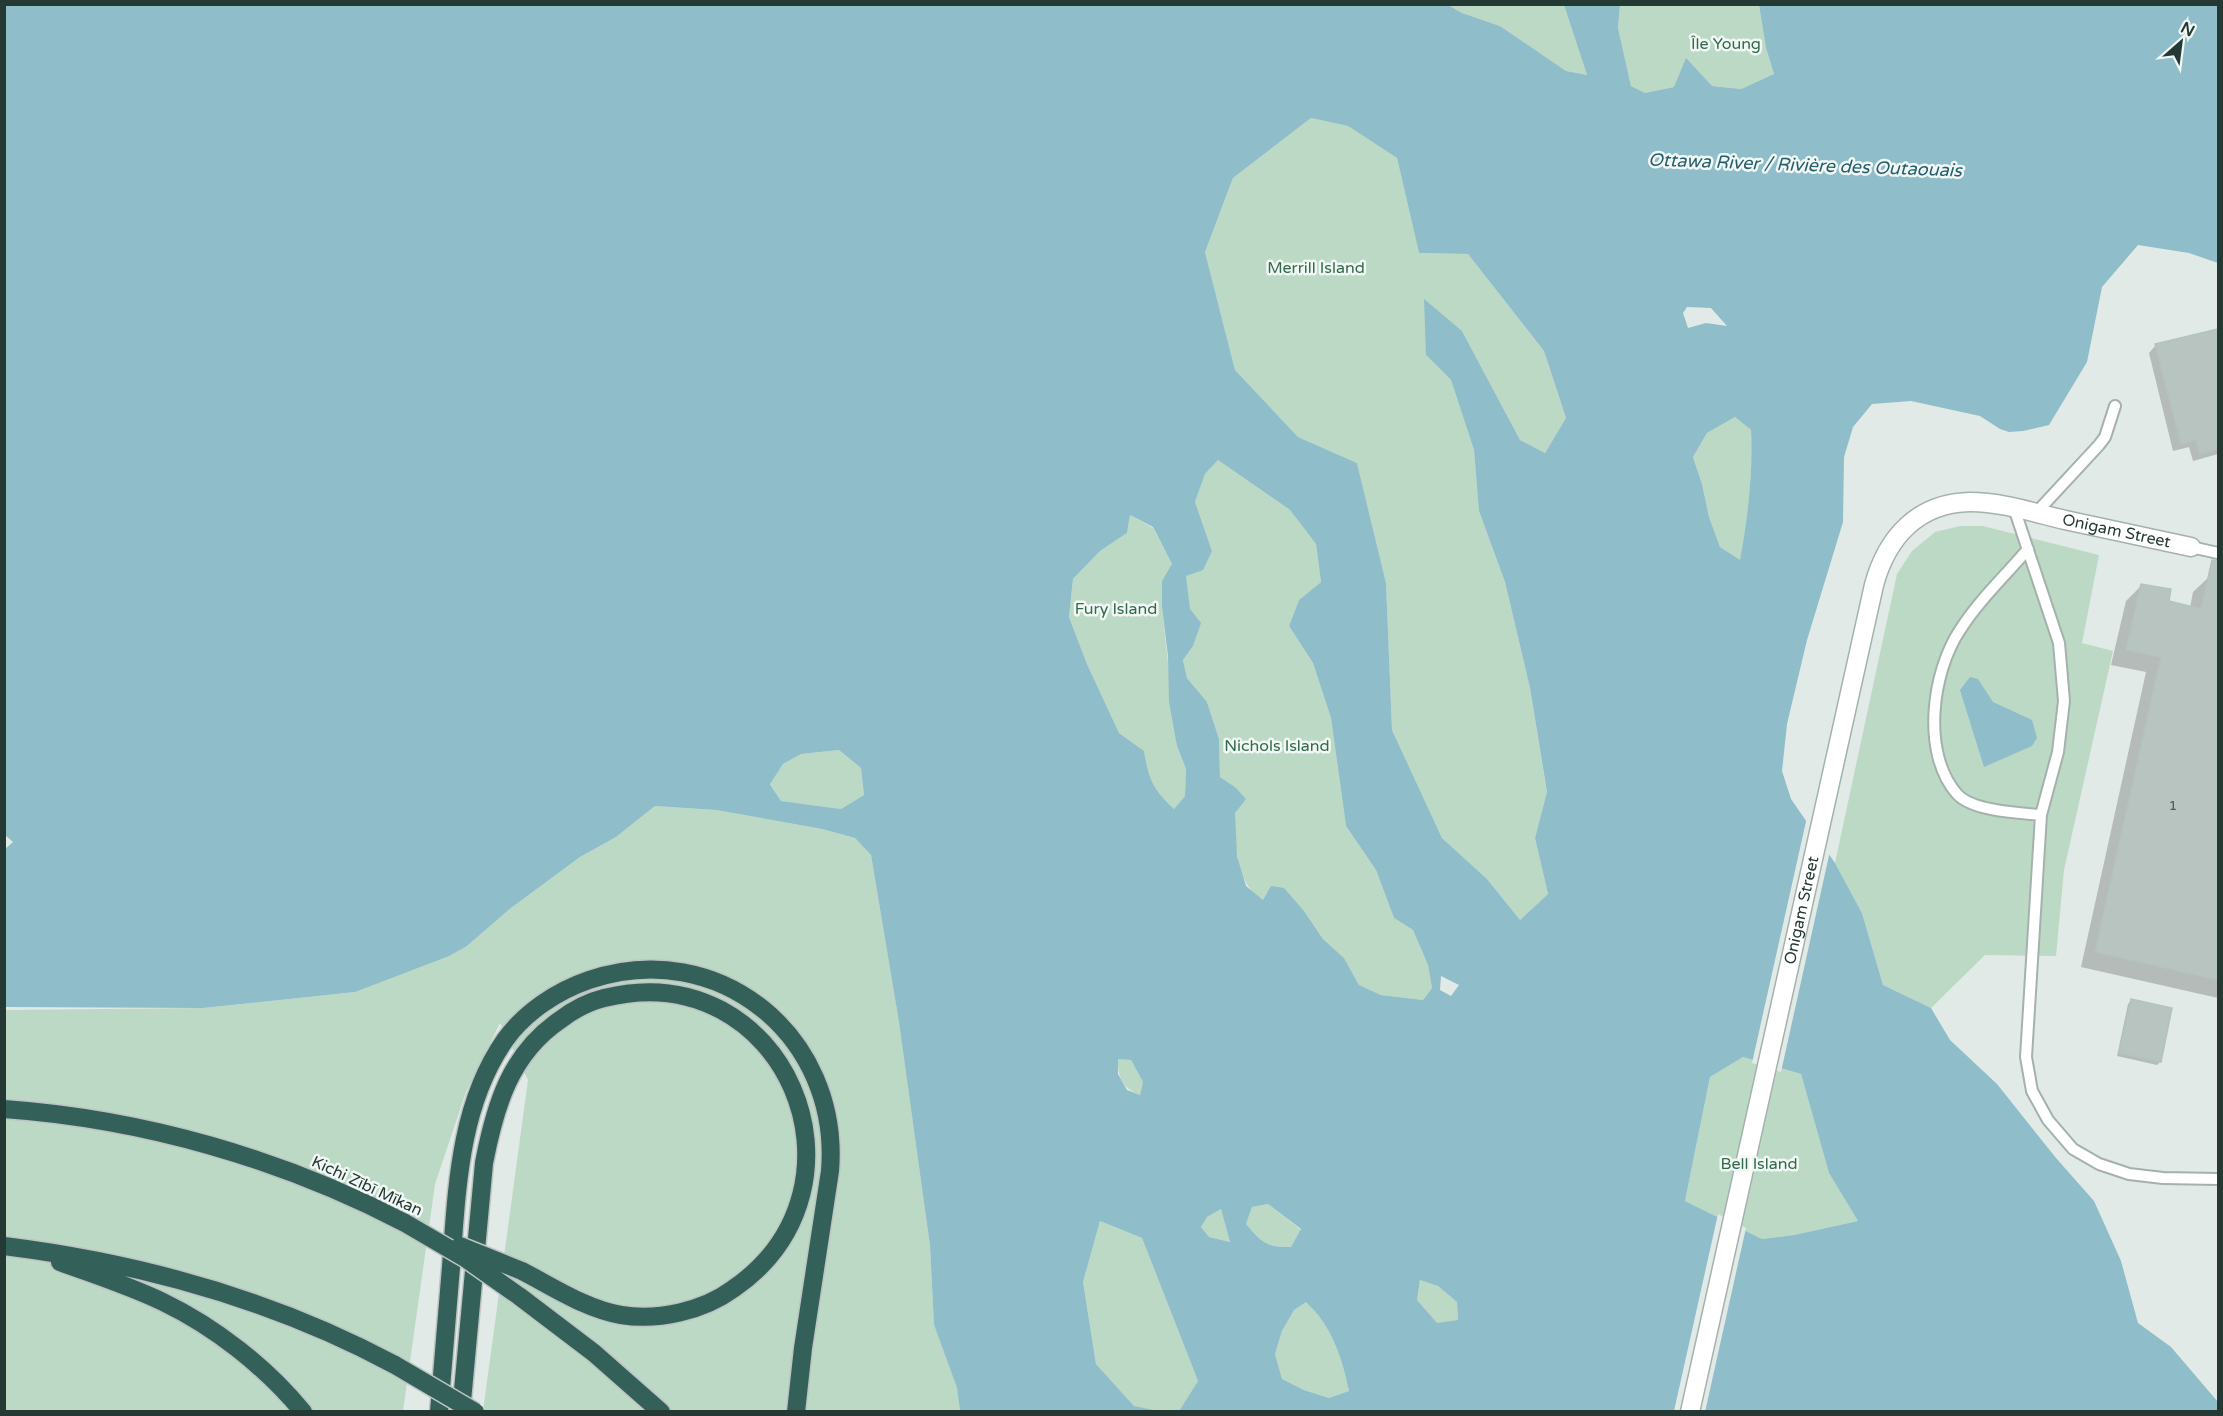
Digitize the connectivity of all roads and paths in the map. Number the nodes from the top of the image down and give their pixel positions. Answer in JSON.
{"nodes":[{"id":1,"x":2115,"y":406,"type":"dead end"},
{"id":2,"x":2014,"y":508,"type":"junction"},
{"id":3,"x":2036,"y":513,"type":"junction"},
{"id":4,"x":2191,"y":547,"type":"joint"},
{"id":5,"x":2028,"y":549,"type":"junction"},
{"id":6,"x":2218,"y":553,"type":"edge"},
{"id":7,"x":2040,"y":815,"type":"junction"},
{"id":8,"x":4,"y":1109,"type":"edge"},
{"id":9,"x":2218,"y":1179,"type":"edge"},
{"id":10,"x":405,"y":1223,"type":"junction"},
{"id":11,"x":4,"y":1246,"type":"edge"},
{"id":12,"x":25,"y":1249,"type":"junction"},
{"id":13,"x":303,"y":1412,"type":"edge"},
{"id":14,"x":439,"y":1412,"type":"edge"},
{"id":15,"x":461,"y":1412,"type":"edge"},
{"id":16,"x":475,"y":1412,"type":"edge"},
{"id":17,"x":661,"y":1412,"type":"edge"},
{"id":18,"x":796,"y":1412,"type":"edge"},
{"id":19,"x":1690,"y":1412,"type":"edge"}],
"edges":[{"from":1,"to":3,"type":"lane"},
{"from":2,"to":3,"type":"street","name":"Onigam Street"},
{"from":2,"to":5,"type":"lane"},
{"from":2,"to":19,"type":"street","name":"Onigam Street"},
{"from":3,"to":4,"type":"street","name":"Onigam Street"},
{"from":4,"to":6,"type":"lane","name":"Onigam Street"},
{"from":5,"to":7,"type":"lane"},
{"from":5,"to":7,"type":"lane"},
{"from":7,"to":9,"type":"lane"},
{"from":8,"to":10,"type":"highway","name":"Kichi Zībī Mīkan"},
{"from":10,"to":15,"type":"highway","bridge":true},
{"from":10,"to":17,"type":"highway","name":"Kichi Zībī Mīkan","bridge":true},
{"from":11,"to":12,"type":"highway"},
{"from":12,"to":13,"type":"highway"},
{"from":12,"to":16,"type":"highway","bridge":true},
{"from":14,"to":18,"type":"highway"}]}
